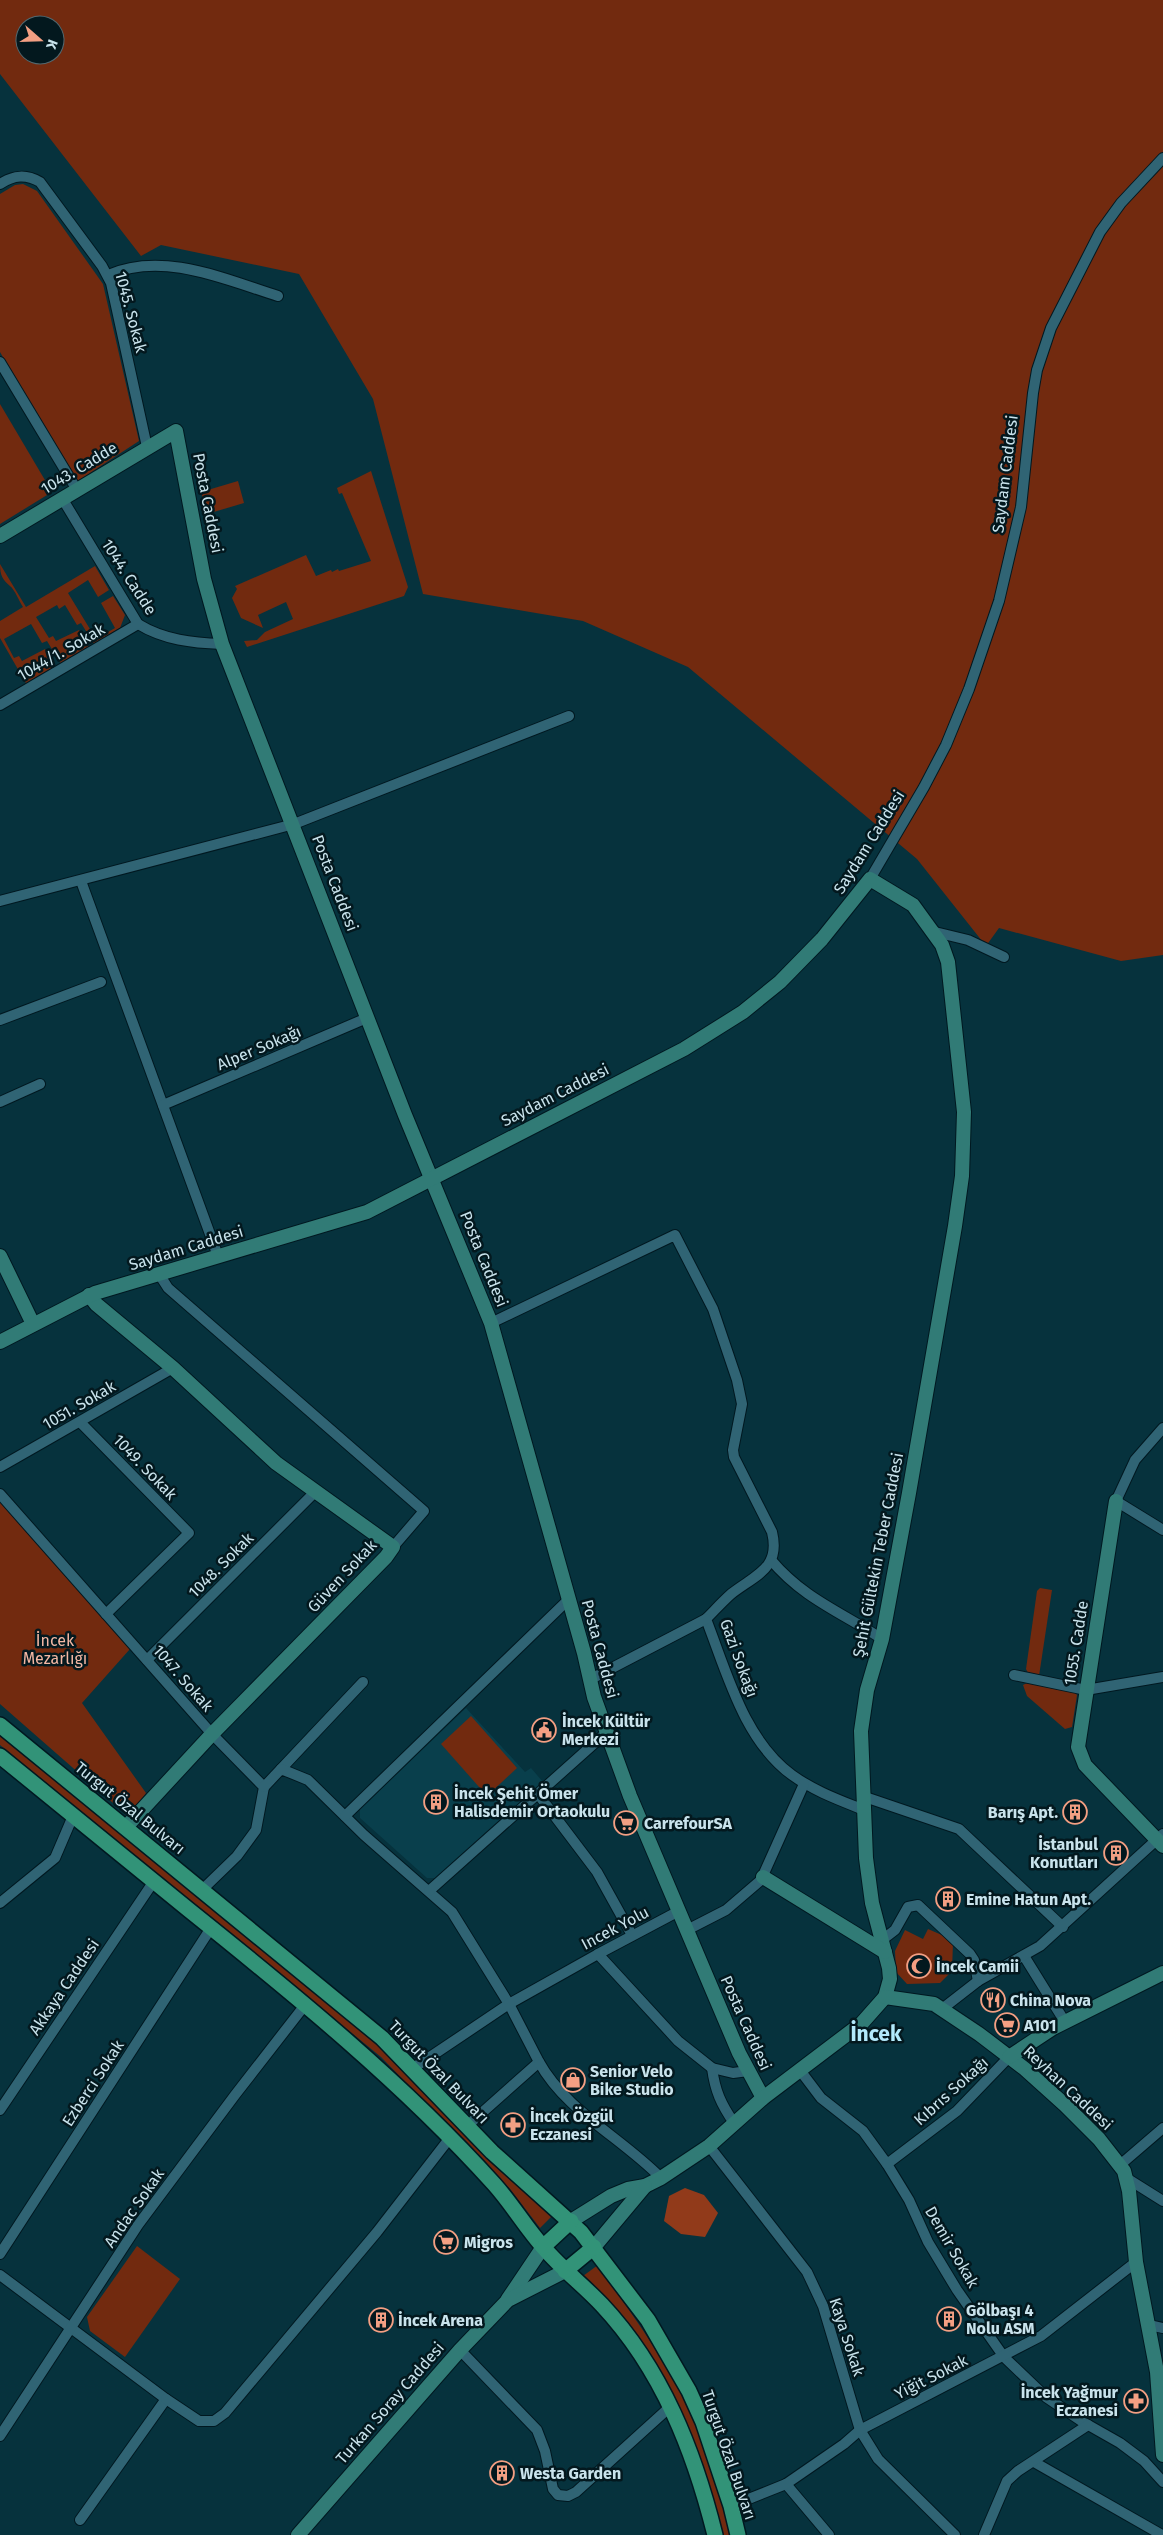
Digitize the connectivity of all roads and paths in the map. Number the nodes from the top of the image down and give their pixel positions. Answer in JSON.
{"nodes":[{"id":1,"x":1163,"y":158,"type":"edge"},
{"id":2,"x":0,"y":184,"type":"edge"},
{"id":3,"x":108,"y":275,"type":"junction"},
{"id":4,"x":278,"y":296,"type":"dead end"},
{"id":5,"x":0,"y":363,"type":"edge"},
{"id":6,"x":176,"y":432,"type":"joint"},
{"id":7,"x":148,"y":447,"type":"junction"},
{"id":8,"x":77,"y":490,"type":"junction"},
{"id":9,"x":62,"y":498,"type":"junction"},
{"id":10,"x":0,"y":536,"type":"edge"},
{"id":11,"x":138,"y":624,"type":"junction"},
{"id":12,"x":222,"y":644,"type":"junction"},
{"id":13,"x":0,"y":705,"type":"edge"},
{"id":14,"x":569,"y":716,"type":"dead end"},
{"id":15,"x":294,"y":824,"type":"junction"},
{"id":16,"x":870,"y":879,"type":"junction"},
{"id":17,"x":81,"y":881,"type":"junction"},
{"id":18,"x":0,"y":901,"type":"edge"},
{"id":19,"x":935,"y":932,"type":"junction"},
{"id":20,"x":1004,"y":957,"type":"dead end"},
{"id":21,"x":101,"y":982,"type":"dead end"},
{"id":22,"x":367,"y":1018,"type":"junction"},
{"id":23,"x":0,"y":1020,"type":"edge"},
{"id":24,"x":40,"y":1084,"type":"dead end"},
{"id":25,"x":0,"y":1102,"type":"edge"},
{"id":26,"x":163,"y":1105,"type":"junction"},
{"id":27,"x":433,"y":1179,"type":"junction"},
{"id":28,"x":0,"y":1256,"type":"edge"},
{"id":29,"x":218,"y":1256,"type":"junction"},
{"id":30,"x":160,"y":1274,"type":"junction"},
{"id":31,"x":89,"y":1295,"type":"junction"},
{"id":32,"x":491,"y":1323,"type":"junction"},
{"id":33,"x":33,"y":1324,"type":"junction"},
{"id":34,"x":0,"y":1342,"type":"edge"},
{"id":35,"x":173,"y":1368,"type":"junction"},
{"id":36,"x":80,"y":1422,"type":"junction"},
{"id":37,"x":1163,"y":1428,"type":"edge"},
{"id":38,"x":0,"y":1467,"type":"edge"},
{"id":39,"x":316,"y":1491,"type":"junction"},
{"id":40,"x":0,"y":1494,"type":"edge"},
{"id":41,"x":1116,"y":1501,"type":"junction"},
{"id":42,"x":1163,"y":1530,"type":"edge"},
{"id":43,"x":393,"y":1546,"type":"junction"},
{"id":44,"x":771,"y":1560,"type":"junction"},
{"id":45,"x":568,"y":1599,"type":"junction"},
{"id":46,"x":106,"y":1614,"type":"junction"},
{"id":47,"x":706,"y":1619,"type":"junction"},
{"id":48,"x":882,"y":1639,"type":"junction"},
{"id":49,"x":148,"y":1660,"type":"junction"},
{"id":50,"x":1014,"y":1675,"type":"dead end"},
{"id":51,"x":1163,"y":1677,"type":"edge"},
{"id":52,"x":591,"y":1679,"type":"junction"},
{"id":53,"x":363,"y":1682,"type":"dead end"},
{"id":54,"x":1086,"y":1690,"type":"junction"},
{"id":55,"x":0,"y":1725,"type":"edge"},
{"id":56,"x":607,"y":1732,"type":"junction"},
{"id":57,"x":212,"y":1734,"type":"junction"},
{"id":58,"x":0,"y":1756,"type":"edge"},
{"id":59,"x":281,"y":1769,"type":"junction"},
{"id":60,"x":804,"y":1784,"type":"junction"},
{"id":61,"x":264,"y":1787,"type":"junction"},
{"id":62,"x":538,"y":1794,"type":"junction"},
{"id":63,"x":864,"y":1803,"type":"junction"},
{"id":64,"x":74,"y":1816,"type":"junction"},
{"id":65,"x":345,"y":1816,"type":"junction"},
{"id":66,"x":126,"y":1827,"type":"junction"},
{"id":67,"x":1161,"y":1840,"type":"edge"},
{"id":68,"x":763,"y":1877,"type":"junction"},
{"id":69,"x":154,"y":1881,"type":"junction"},
{"id":70,"x":203,"y":1889,"type":"junction"},
{"id":71,"x":429,"y":1891,"type":"junction"},
{"id":72,"x":0,"y":1903,"type":"edge"},
{"id":73,"x":679,"y":1911,"type":"junction"},
{"id":74,"x":1063,"y":1927,"type":"junction"},
{"id":75,"x":211,"y":1928,"type":"junction"},
{"id":76,"x":687,"y":1930,"type":"junction"},
{"id":77,"x":632,"y":1935,"type":"junction"},
{"id":78,"x":884,"y":1946,"type":"junction"},
{"id":79,"x":598,"y":1954,"type":"junction"},
{"id":80,"x":1024,"y":1956,"type":"junction"},
{"id":81,"x":1163,"y":1974,"type":"edge"},
{"id":82,"x":978,"y":1981,"type":"junction"},
{"id":83,"x":885,"y":1997,"type":"junction"},
{"id":84,"x":509,"y":2004,"type":"junction"},
{"id":85,"x":305,"y":2005,"type":"junction"},
{"id":86,"x":942,"y":2009,"type":"junction"},
{"id":87,"x":1066,"y":2022,"type":"junction"},
{"id":88,"x":1010,"y":2057,"type":"junction"},
{"id":89,"x":539,"y":2062,"type":"junction"},
{"id":90,"x":712,"y":2068,"type":"junction"},
{"id":91,"x":412,"y":2069,"type":"junction"},
{"id":92,"x":799,"y":2070,"type":"junction"},
{"id":93,"x":748,"y":2071,"type":"junction"},
{"id":94,"x":763,"y":2098,"type":"junction"},
{"id":95,"x":0,"y":2110,"type":"edge"},
{"id":96,"x":734,"y":2123,"type":"junction"},
{"id":97,"x":467,"y":2126,"type":"junction"},
{"id":98,"x":1163,"y":2128,"type":"edge"},
{"id":99,"x":448,"y":2138,"type":"junction"},
{"id":100,"x":709,"y":2146,"type":"junction"},
{"id":101,"x":887,"y":2164,"type":"junction"},
{"id":102,"x":1120,"y":2165,"type":"junction"},
{"id":103,"x":661,"y":2178,"type":"junction"},
{"id":104,"x":1128,"y":2179,"type":"junction"},
{"id":105,"x":645,"y":2186,"type":"junction"},
{"id":106,"x":1163,"y":2201,"type":"edge"},
{"id":107,"x":571,"y":2221,"type":"junction"},
{"id":108,"x":543,"y":2247,"type":"junction"},
{"id":109,"x":594,"y":2247,"type":"junction"},
{"id":110,"x":0,"y":2254,"type":"edge"},
{"id":111,"x":1136,"y":2262,"type":"junction"},
{"id":112,"x":565,"y":2271,"type":"junction"},
{"id":113,"x":0,"y":2276,"type":"edge"},
{"id":114,"x":508,"y":2300,"type":"junction"},
{"id":115,"x":71,"y":2326,"type":"junction"},
{"id":116,"x":1156,"y":2327,"type":"edge"},
{"id":117,"x":460,"y":2350,"type":"junction"},
{"id":118,"x":1004,"y":2356,"type":"junction"},
{"id":119,"x":166,"y":2399,"type":"junction"},
{"id":120,"x":671,"y":2406,"type":"junction"},
{"id":121,"x":1088,"y":2425,"type":"junction"},
{"id":122,"x":860,"y":2430,"type":"junction"},
{"id":123,"x":0,"y":2436,"type":"edge"},
{"id":124,"x":1163,"y":2454,"type":"edge"},
{"id":125,"x":1034,"y":2462,"type":"junction"},
{"id":126,"x":1163,"y":2482,"type":"edge"},
{"id":127,"x":786,"y":2484,"type":"junction"},
{"id":128,"x":731,"y":2506,"type":"junction"},
{"id":129,"x":80,"y":2520,"type":"dead end"},
{"id":130,"x":301,"y":2534,"type":"edge"},
{"id":131,"x":714,"y":2535,"type":"edge"},
{"id":132,"x":738,"y":2535,"type":"edge"},
{"id":133,"x":829,"y":2535,"type":"edge"},
{"id":134,"x":955,"y":2535,"type":"edge"},
{"id":135,"x":984,"y":2535,"type":"edge"},
{"id":136,"x":1162,"y":2535,"type":"edge"}],
"edges":[{"from":1,"to":16,"type":"street","name":"Saydam Caddesi"},
{"from":2,"to":3,"type":"street","name":"1045. Sokak"},
{"from":3,"to":4,"type":"street"},
{"from":3,"to":7,"type":"street","name":"1045. Sokak"},
{"from":5,"to":8,"type":"street"},
{"from":6,"to":7,"type":"street","name":"1043. Cadde"},
{"from":6,"to":12,"type":"street","name":"Posta Caddesi"},
{"from":7,"to":8,"type":"street","name":"1043. Cadde"},
{"from":8,"to":9,"type":"street","name":"1043. Cadde"},
{"from":9,"to":10,"type":"street","name":"1043. Cadde"},
{"from":9,"to":11,"type":"street","name":"1044. Cadde"},
{"from":11,"to":12,"type":"street","name":"1044. Cadde"},
{"from":11,"to":13,"type":"street","name":"1044/1. Sokak"},
{"from":12,"to":15,"type":"street","name":"Posta Caddesi"},
{"from":14,"to":15,"type":"street"},
{"from":15,"to":17,"type":"street"},
{"from":15,"to":22,"type":"street","name":"Posta Caddesi"},
{"from":16,"to":19,"type":"street","name":"Şehit Gültekin Teber Caddesi"},
{"from":16,"to":27,"type":"street","name":"Saydam Caddesi"},
{"from":17,"to":18,"type":"street"},
{"from":17,"to":26,"type":"street"},
{"from":19,"to":20,"type":"street"},
{"from":19,"to":48,"type":"street","name":"Şehit Gültekin Teber Caddesi"},
{"from":21,"to":23,"type":"street"},
{"from":22,"to":26,"type":"street","name":"Alper Sokağı"},
{"from":22,"to":27,"type":"street","name":"Posta Caddesi"},
{"from":24,"to":25,"type":"street"},
{"from":26,"to":29,"type":"street"},
{"from":27,"to":29,"type":"street","name":"Saydam Caddesi"},
{"from":27,"to":32,"type":"street","name":"Posta Caddesi"},
{"from":28,"to":33,"type":"street"},
{"from":29,"to":30,"type":"street","name":"Saydam Caddesi"},
{"from":30,"to":31,"type":"street","name":"Saydam Caddesi"},
{"from":30,"to":43,"type":"street"},
{"from":31,"to":33,"type":"street","name":"Saydam Caddesi"},
{"from":31,"to":35,"type":"street","name":"Güven Sokak"},
{"from":32,"to":44,"type":"street"},
{"from":32,"to":45,"type":"street","name":"Posta Caddesi"},
{"from":33,"to":34,"type":"street","name":"Saydam Caddesi"},
{"from":35,"to":36,"type":"street","name":"1051. Sokak"},
{"from":35,"to":39,"type":"street","name":"Güven Sokak"},
{"from":36,"to":38,"type":"street","name":"1051. Sokak"},
{"from":36,"to":46,"type":"street","name":"1049. Sokak"},
{"from":37,"to":41,"type":"street","name":"1055. Cadde"},
{"from":39,"to":43,"type":"street","name":"Güven Sokak"},
{"from":39,"to":49,"type":"street","name":"1048. Sokak"},
{"from":40,"to":46,"type":"street","name":"1047. Sokak"},
{"from":41,"to":42,"type":"street"},
{"from":41,"to":54,"type":"street","name":"1055. Cadde"},
{"from":43,"to":57,"type":"street","name":"Güven Sokak"},
{"from":44,"to":47,"type":"street","name":"Gazi Sokağı"},
{"from":44,"to":48,"type":"street"},
{"from":45,"to":52,"type":"street","name":"Posta Caddesi"},
{"from":45,"to":65,"type":"street"},
{"from":46,"to":49,"type":"street","name":"1047. Sokak"},
{"from":47,"to":52,"type":"street"},
{"from":47,"to":60,"type":"street","name":"Gazi Sokağı"},
{"from":48,"to":63,"type":"street","name":"Şehit Gültekin Teber Caddesi"},
{"from":49,"to":57,"type":"street","name":"1047. Sokak"},
{"from":50,"to":54,"type":"street"},
{"from":51,"to":54,"type":"street"},
{"from":52,"to":56,"type":"street","name":"Posta Caddesi"},
{"from":53,"to":59,"type":"street"},
{"from":54,"to":67,"type":"street","name":"1055. Cadde"},
{"from":55,"to":66,"type":"main road","name":"Turgut Özal Bulvarı"},
{"from":56,"to":62,"type":"street"},
{"from":56,"to":73,"type":"street","name":"Posta Caddesi"},
{"from":57,"to":61,"type":"street","name":"1047. Sokak"},
{"from":57,"to":66,"type":"street","name":"Güven Sokak"},
{"from":58,"to":64,"type":"main road"},
{"from":59,"to":61,"type":"street"},
{"from":59,"to":65,"type":"street"},
{"from":60,"to":63,"type":"street","name":"Gazi Sokağı"},
{"from":60,"to":68,"type":"street"},
{"from":61,"to":70,"type":"street"},
{"from":62,"to":71,"type":"street"},
{"from":62,"to":77,"type":"street"},
{"from":63,"to":74,"type":"street","name":"Gazi Sokağı"},
{"from":63,"to":78,"type":"street","name":"Şehit Gültekin Teber Caddesi"},
{"from":64,"to":69,"type":"main road"},
{"from":64,"to":72,"type":"street"},
{"from":65,"to":71,"type":"street"},
{"from":66,"to":70,"type":"main road","name":"Turgut Özal Bulvarı"},
{"from":67,"to":74,"type":"street"},
{"from":68,"to":76,"type":"street"},
{"from":68,"to":78,"type":"street"},
{"from":69,"to":75,"type":"main road"},
{"from":69,"to":95,"type":"street","name":"Akkaya Caddesi"},
{"from":70,"to":91,"type":"main road","name":"Turgut Özal Bulvarı"},
{"from":71,"to":84,"type":"street"},
{"from":73,"to":76,"type":"street","name":"Posta Caddesi"},
{"from":73,"to":77,"type":"street","name":"Incek Yolu"},
{"from":74,"to":80,"type":"street"},
{"from":75,"to":85,"type":"main road"},
{"from":75,"to":110,"type":"street","name":"Ezberci Sokak"},
{"from":76,"to":93,"type":"street","name":"Posta Caddesi"},
{"from":77,"to":79,"type":"street","name":"Incek Yolu"},
{"from":78,"to":82,"type":"street"},
{"from":78,"to":83,"type":"street","name":"Şehit Gültekin Teber Caddesi"},
{"from":79,"to":84,"type":"street","name":"Incek Yolu"},
{"from":79,"to":90,"type":"street"},
{"from":80,"to":82,"type":"street"},
{"from":80,"to":87,"type":"street"},
{"from":81,"to":87,"type":"street"},
{"from":82,"to":86,"type":"street"},
{"from":83,"to":86,"type":"street","name":"Reyhan Caddesi"},
{"from":83,"to":92,"type":"street"},
{"from":84,"to":89,"type":"street"},
{"from":84,"to":91,"type":"street","name":"Incek Yolu"},
{"from":85,"to":99,"type":"main road"},
{"from":85,"to":115,"type":"street","name":"Andac Sokak"},
{"from":86,"to":88,"type":"street","name":"Reyhan Caddesi"},
{"from":87,"to":88,"type":"street"},
{"from":88,"to":101,"type":"street","name":"Kıbrıs Sokağı"},
{"from":88,"to":102,"type":"street","name":"Reyhan Caddesi"},
{"from":89,"to":97,"type":"street"},
{"from":89,"to":103,"type":"street"},
{"from":90,"to":93,"type":"street"},
{"from":90,"to":96,"type":"street"},
{"from":91,"to":97,"type":"main road","name":"Turgut Özal Bulvarı"},
{"from":92,"to":94,"type":"street"},
{"from":92,"to":101,"type":"street","name":"Demir Sokak"},
{"from":93,"to":94,"type":"street","name":"Posta Caddesi"},
{"from":94,"to":96,"type":"street"},
{"from":96,"to":100,"type":"street"},
{"from":97,"to":107,"type":"main road","name":"Turgut Özal Bulvarı"},
{"from":98,"to":102,"type":"street"},
{"from":99,"to":108,"type":"main road"},
{"from":99,"to":119,"type":"street"},
{"from":100,"to":103,"type":"street"},
{"from":100,"to":122,"type":"street","name":"Kaya Sokak"},
{"from":101,"to":118,"type":"street","name":"Demir Sokak"},
{"from":102,"to":104,"type":"street","name":"Reyhan Caddesi"},
{"from":103,"to":105,"type":"street"},
{"from":104,"to":106,"type":"street"},
{"from":104,"to":111,"type":"street","name":"Reyhan Caddesi"},
{"from":105,"to":107,"type":"street"},
{"from":105,"to":109,"type":"street"},
{"from":107,"to":108,"type":"main road"},
{"from":107,"to":109,"type":"main road","name":"Turgut Özal Bulvarı"},
{"from":108,"to":112,"type":"main road"},
{"from":108,"to":114,"type":"street"},
{"from":109,"to":112,"type":"main road"},
{"from":109,"to":128,"type":"main road","name":"Turgut Özal Bulvarı"},
{"from":111,"to":116,"type":"street","name":"Reyhan Caddesi"},
{"from":111,"to":118,"type":"street","name":"Yiğit Sokak"},
{"from":112,"to":114,"type":"street","name":"Turkan Soray Caddesi"},
{"from":112,"to":120,"type":"main road"},
{"from":113,"to":115,"type":"street"},
{"from":114,"to":117,"type":"street","name":"Turkan Soray Caddesi"},
{"from":115,"to":119,"type":"street"},
{"from":115,"to":123,"type":"street","name":"Andac Sokak"},
{"from":116,"to":124,"type":"street","name":"Reyhan Caddesi"},
{"from":117,"to":120,"type":"street"},
{"from":117,"to":130,"type":"street","name":"Turkan Soray Caddesi"},
{"from":118,"to":121,"type":"street","name":"Demir Sokak"},
{"from":118,"to":122,"type":"street","name":"Yiğit Sokak"},
{"from":119,"to":129,"type":"street"},
{"from":120,"to":131,"type":"main road"},
{"from":121,"to":125,"type":"street"},
{"from":121,"to":126,"type":"street","name":"Demir Sokak"},
{"from":122,"to":127,"type":"street","name":"Yiğit Sokak"},
{"from":122,"to":134,"type":"street","name":"Kaya Sokak"},
{"from":125,"to":135,"type":"street"},
{"from":125,"to":136,"type":"street"},
{"from":127,"to":128,"type":"street","name":"Yiğit Sokak"},
{"from":127,"to":133,"type":"street"},
{"from":128,"to":132,"type":"main road","name":"Turgut Özal Bulvarı"}]}
